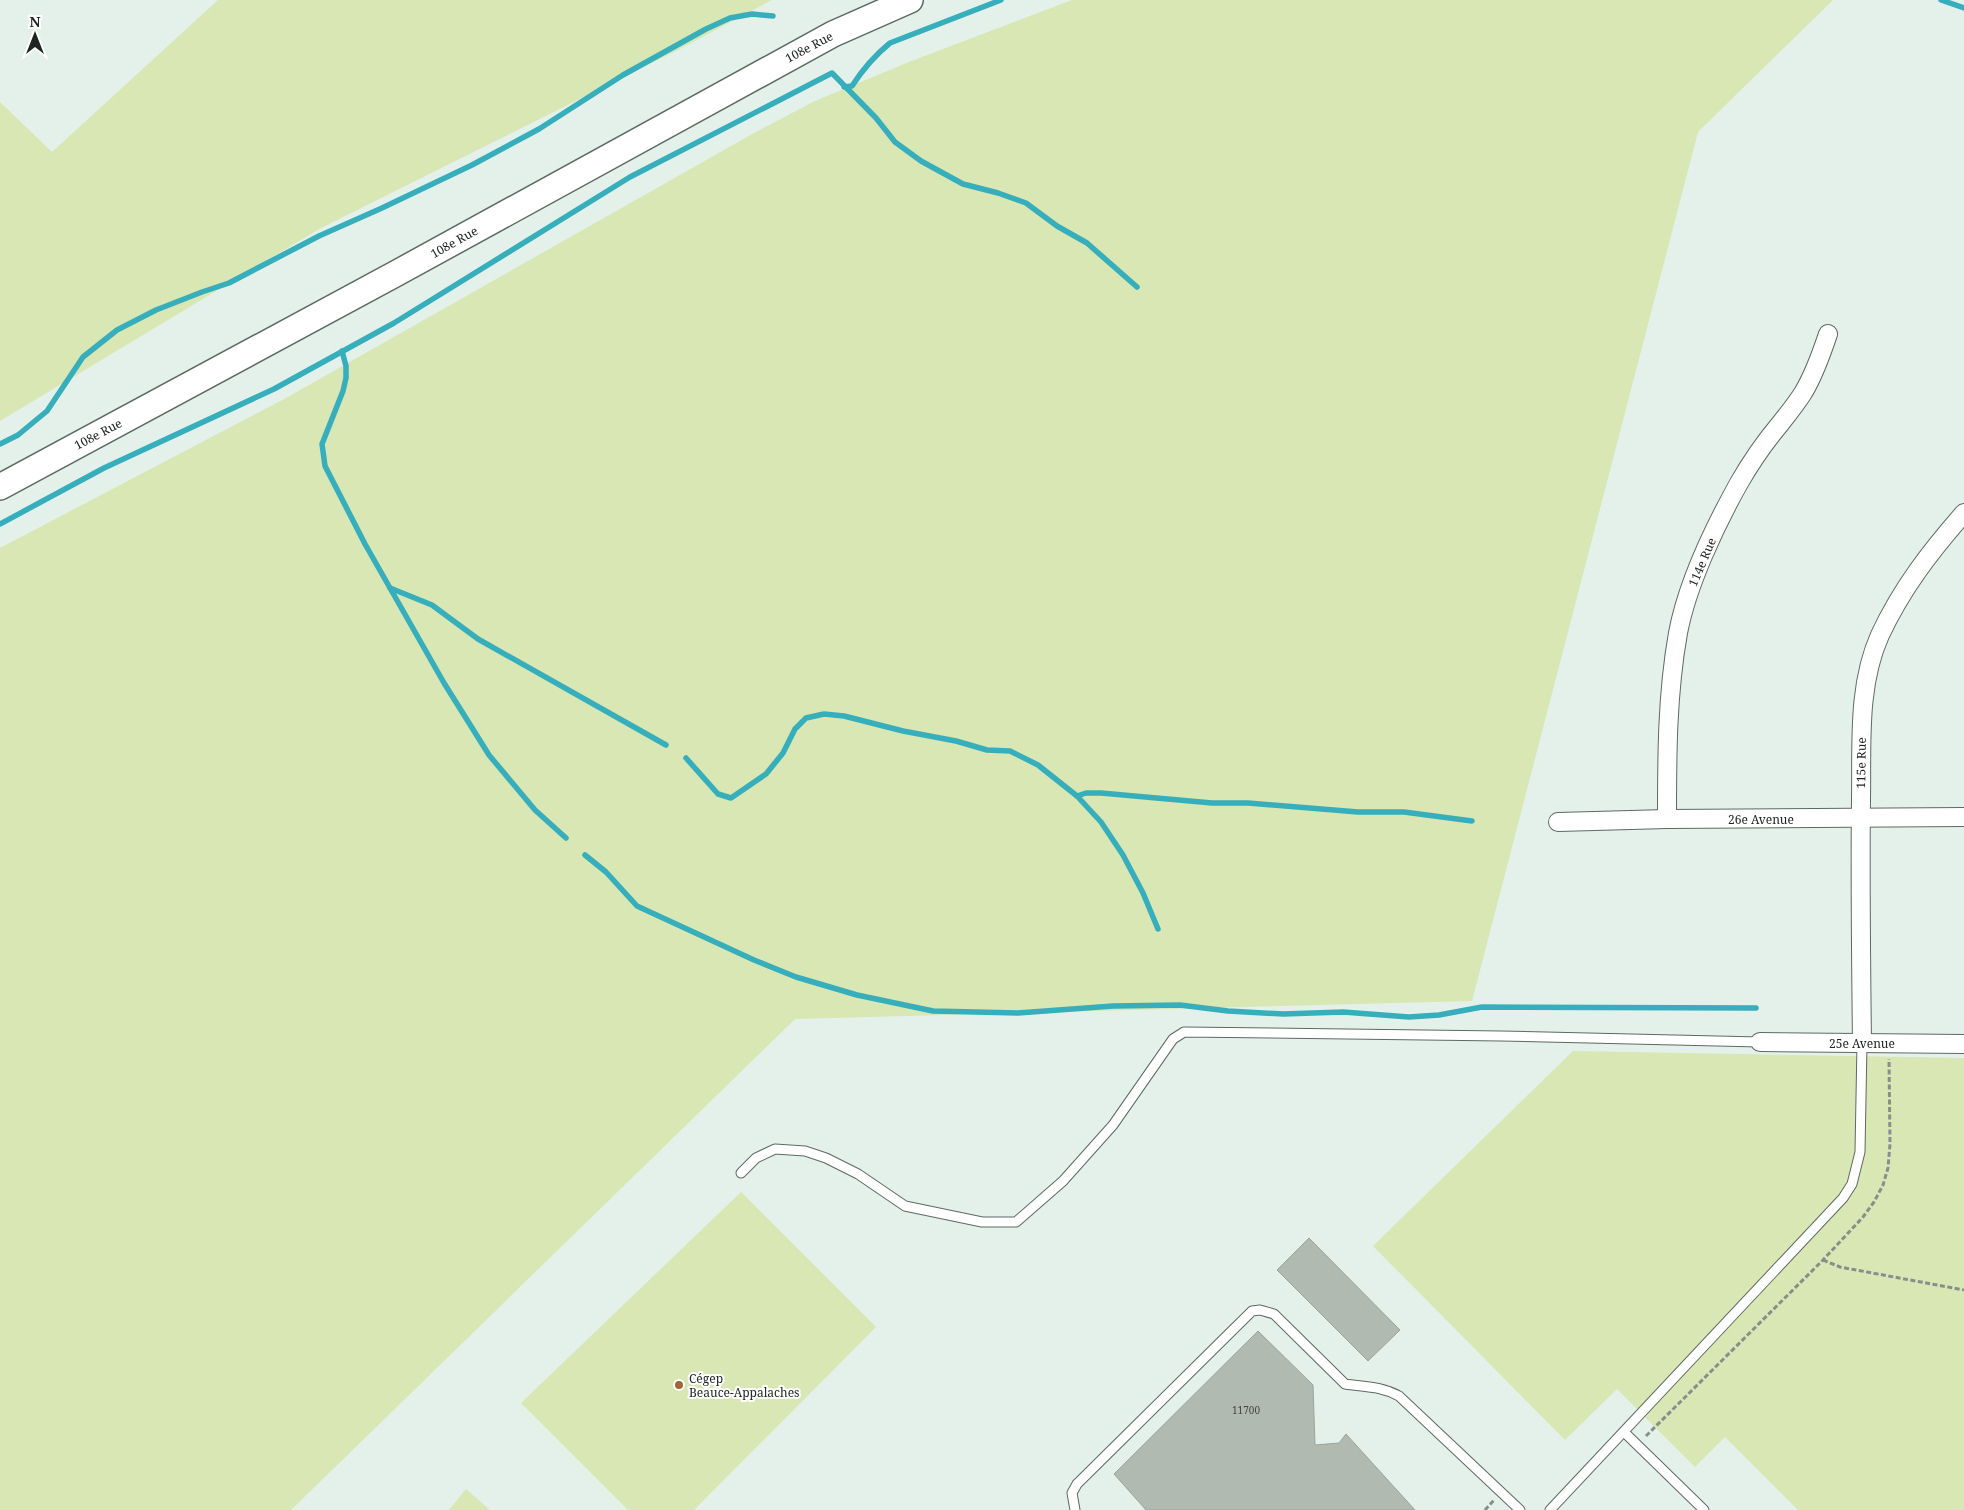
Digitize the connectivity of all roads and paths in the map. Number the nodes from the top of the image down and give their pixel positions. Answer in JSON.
{"nodes":[{"id":1,"x":910,"y":0,"type":"edge"},
{"id":2,"x":1828,"y":334,"type":"dead end"},
{"id":3,"x":0,"y":487,"type":"edge"},
{"id":4,"x":1964,"y":514,"type":"edge"},
{"id":5,"x":1964,"y":818,"type":"edge"},
{"id":6,"x":1667,"y":819,"type":"junction"},
{"id":7,"x":1861,"y":819,"type":"junction"},
{"id":8,"x":1558,"y":822,"type":"dead end"},
{"id":9,"x":1760,"y":1042,"type":"joint"},
{"id":10,"x":1862,"y":1043,"type":"junction"},
{"id":11,"x":1964,"y":1044,"type":"edge"},
{"id":12,"x":741,"y":1173,"type":"dead end"},
{"id":13,"x":1824,"y":1260,"type":"dead end"},
{"id":14,"x":1964,"y":1290,"type":"edge"},
{"id":15,"x":1624,"y":1432,"type":"junction"},
{"id":16,"x":1075,"y":1510,"type":"edge"},
{"id":17,"x":1520,"y":1510,"type":"edge"},
{"id":18,"x":1550,"y":1510,"type":"edge"},
{"id":19,"x":1704,"y":1510,"type":"edge"}],
"edges":[{"from":1,"to":3,"type":"main road","name":"108e Rue"},
{"from":2,"to":6,"type":"street","name":"114e Rue"},
{"from":4,"to":7,"type":"street","name":"115e Rue"},
{"from":5,"to":7,"type":"street","name":"26e Avenue"},
{"from":6,"to":7,"type":"street","name":"26e Avenue"},
{"from":6,"to":8,"type":"street","name":"26e Avenue"},
{"from":7,"to":10,"type":"street","name":"115e Rue"},
{"from":9,"to":10,"type":"street","name":"25e Avenue"},
{"from":9,"to":12,"type":"lane"},
{"from":10,"to":11,"type":"street","name":"25e Avenue"},
{"from":10,"to":15,"type":"lane"},
{"from":13,"to":14,"type":"path"},
{"from":15,"to":18,"type":"lane"},
{"from":15,"to":19,"type":"lane"},
{"from":16,"to":17,"type":"lane"}]}
